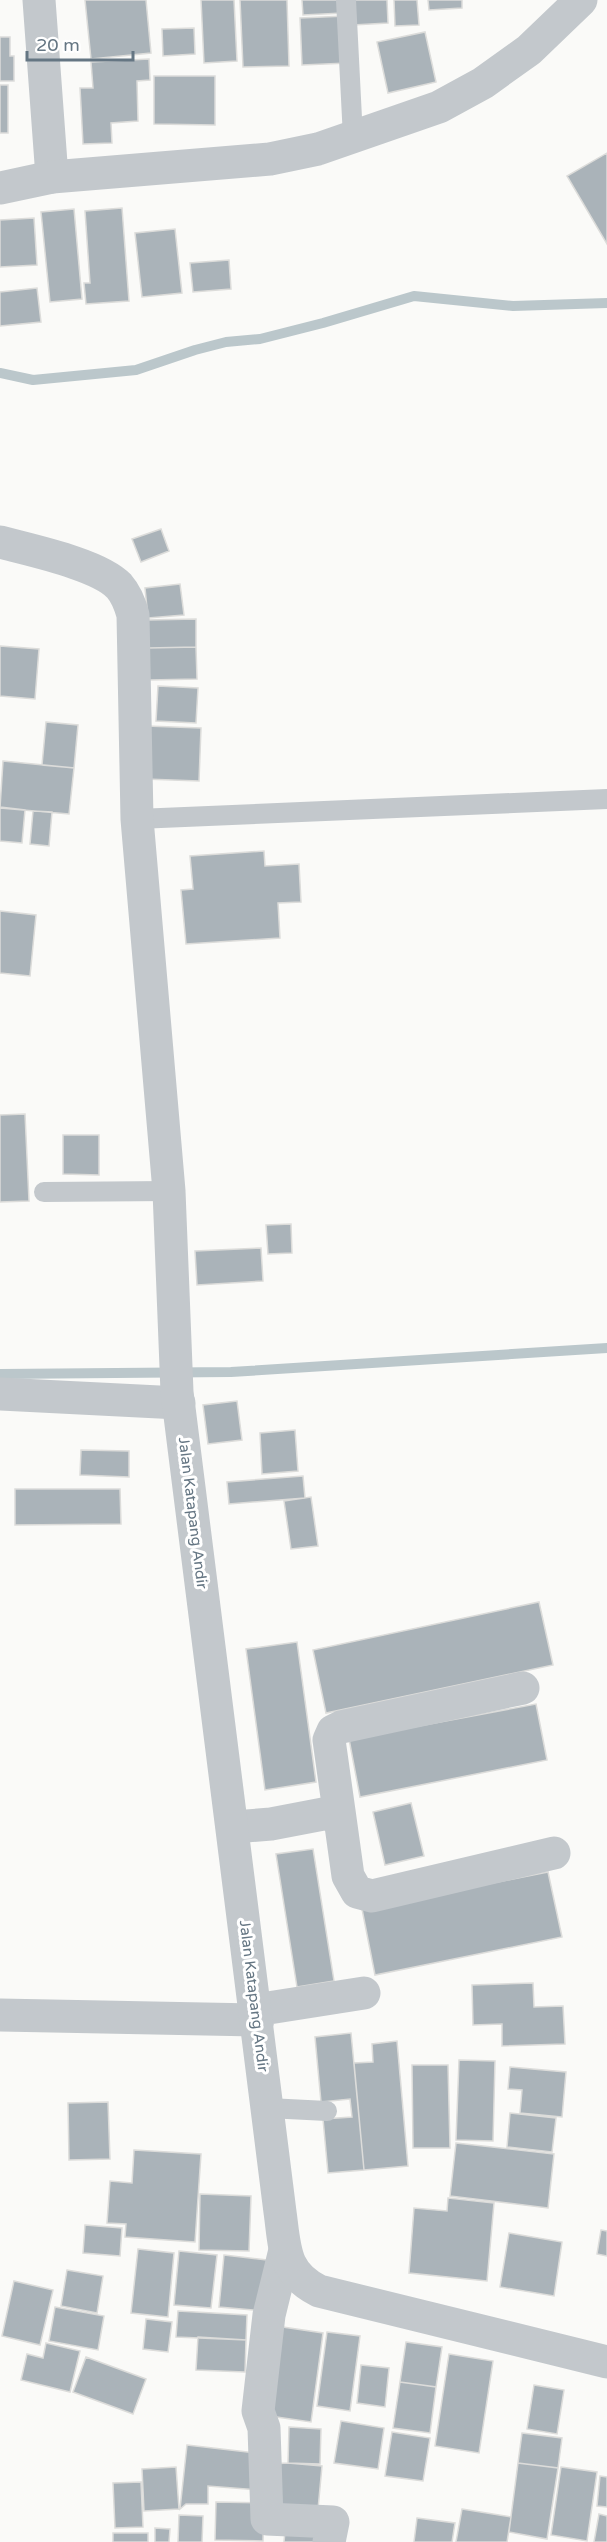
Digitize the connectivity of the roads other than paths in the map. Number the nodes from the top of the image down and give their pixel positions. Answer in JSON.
{"nodes":[{"id":1,"x":39,"y":0,"type":"edge"},
{"id":2,"x":346,"y":0,"type":"edge"},
{"id":3,"x":581,"y":0,"type":"edge"},
{"id":4,"x":353,"y":138,"type":"junction"},
{"id":5,"x":52,"y":177,"type":"junction"},
{"id":6,"x":0,"y":188,"type":"edge"},
{"id":7,"x":0,"y":542,"type":"edge"},
{"id":8,"x":607,"y":799,"type":"edge"},
{"id":9,"x":137,"y":819,"type":"junction"},
{"id":10,"x":169,"y":1191,"type":"junction"},
{"id":11,"x":44,"y":1192,"type":"dead end"},
{"id":12,"x":178,"y":1386,"type":"junction"},
{"id":13,"x":0,"y":1394,"type":"edge"},
{"id":14,"x":523,"y":1688,"type":"dead end"},
{"id":15,"x":339,"y":1810,"type":"junction"},
{"id":16,"x":233,"y":1827,"type":"junction"},
{"id":17,"x":554,"y":1853,"type":"dead end"},
{"id":18,"x":364,"y":1993,"type":"dead end"},
{"id":19,"x":0,"y":2015,"type":"edge"},
{"id":20,"x":257,"y":2015,"type":"junction"},
{"id":21,"x":268,"y":2108,"type":"junction"},
{"id":22,"x":327,"y":2111,"type":"dead end"},
{"id":23,"x":285,"y":2250,"type":"junction"},
{"id":24,"x":607,"y":2362,"type":"edge"},
{"id":25,"x":329,"y":2542,"type":"edge"}],
"edges":[{"from":1,"to":5,"type":"street"},
{"from":2,"to":4,"type":"lane"},
{"from":3,"to":4,"type":"street"},
{"from":4,"to":5,"type":"street"},
{"from":5,"to":6,"type":"street"},
{"from":7,"to":9,"type":"street","name":"Jalan Katapang Andir"},
{"from":8,"to":9,"type":"lane"},
{"from":9,"to":10,"type":"street","name":"Jalan Katapang Andir"},
{"from":10,"to":11,"type":"lane"},
{"from":10,"to":12,"type":"street","name":"Jalan Katapang Andir"},
{"from":12,"to":13,"type":"street"},
{"from":12,"to":16,"type":"street","name":"Jalan Katapang Andir"},
{"from":14,"to":15,"type":"street"},
{"from":15,"to":16,"type":"street"},
{"from":15,"to":17,"type":"street"},
{"from":16,"to":20,"type":"street","name":"Jalan Katapang Andir"},
{"from":18,"to":20,"type":"street"},
{"from":19,"to":20,"type":"street"},
{"from":20,"to":21,"type":"street","name":"Jalan Katapang Andir"},
{"from":21,"to":22,"type":"lane"},
{"from":21,"to":23,"type":"street","name":"Jalan Katapang Andir"},
{"from":23,"to":24,"type":"street","name":"Jalan Katapang Andir"},
{"from":23,"to":25,"type":"street"}]}
